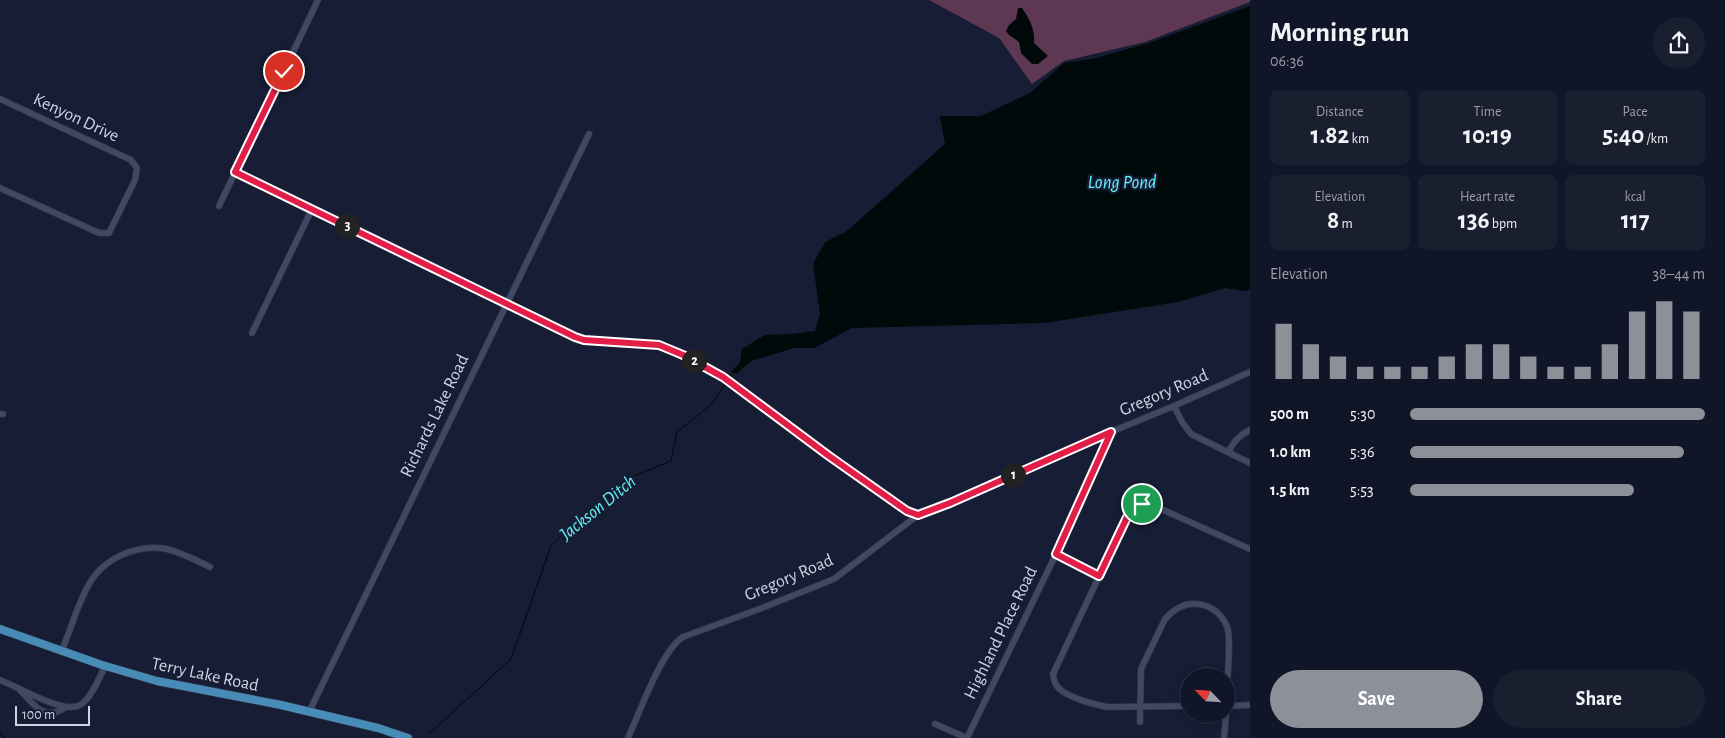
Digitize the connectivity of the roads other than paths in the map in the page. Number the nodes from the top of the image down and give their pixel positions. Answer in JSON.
{"nodes":[{"id":1,"x":318,"y":0,"type":"edge"},
{"id":2,"x":0,"y":99,"type":"edge"},
{"id":3,"x":589,"y":134,"type":"dead end"},
{"id":4,"x":235,"y":172,"type":"junction"},
{"id":5,"x":0,"y":188,"type":"edge"},
{"id":6,"x":218,"y":206,"type":"dead end"},
{"id":7,"x":312,"y":209,"type":"junction"},
{"id":8,"x":507,"y":303,"type":"junction"},
{"id":9,"x":252,"y":333,"type":"dead end"},
{"id":10,"x":1250,"y":372,"type":"edge"},
{"id":11,"x":1174,"y":406,"type":"junction"},
{"id":12,"x":1250,"y":430,"type":"edge"},
{"id":13,"x":1111,"y":432,"type":"junction"},
{"id":14,"x":1228,"y":452,"type":"junction"},
{"id":15,"x":1250,"y":463,"type":"edge"},
{"id":16,"x":918,"y":515,"type":"junction"},
{"id":17,"x":1250,"y":549,"type":"edge"},
{"id":18,"x":1056,"y":554,"type":"junction"},
{"id":19,"x":210,"y":567,"type":"dead end"},
{"id":20,"x":1099,"y":576,"type":"junction"},
{"id":21,"x":0,"y":629,"type":"edge"},
{"id":22,"x":62,"y":650,"type":"junction"},
{"id":23,"x":106,"y":666,"type":"junction"},
{"id":24,"x":1227,"y":668,"type":"edge"},
{"id":25,"x":0,"y":680,"type":"edge"},
{"id":26,"x":19,"y":690,"type":"junction"},
{"id":27,"x":1250,"y":705,"type":"edge"},
{"id":28,"x":1180,"y":706,"type":"edge"},
{"id":29,"x":1235,"y":706,"type":"edge"},
{"id":30,"x":66,"y":707,"type":"junction"},
{"id":31,"x":1140,"y":707,"type":"junction"},
{"id":32,"x":309,"y":712,"type":"junction"},
{"id":33,"x":1140,"y":722,"type":"dead end"},
{"id":34,"x":1225,"y":723,"type":"edge"},
{"id":35,"x":935,"y":724,"type":"dead end"},
{"id":36,"x":408,"y":738,"type":"edge"},
{"id":37,"x":628,"y":738,"type":"edge"},
{"id":38,"x":967,"y":738,"type":"edge"},
{"id":39,"x":1224,"y":738,"type":"edge"}],
"edges":[{"from":1,"to":4,"type":"street"},
{"from":2,"to":5,"type":"street","name":"Kenyon Drive"},
{"from":3,"to":8,"type":"street","name":"Richards Lake Road"},
{"from":4,"to":6,"type":"street"},
{"from":4,"to":7,"type":"street"},
{"from":7,"to":8,"type":"street"},
{"from":7,"to":9,"type":"street"},
{"from":8,"to":16,"type":"street"},
{"from":8,"to":32,"type":"street","name":"Richards Lake Road"},
{"from":10,"to":11,"type":"street","name":"Gregory Road"},
{"from":11,"to":13,"type":"street","name":"Gregory Road"},
{"from":11,"to":14,"type":"street"},
{"from":12,"to":14,"type":"street"},
{"from":13,"to":16,"type":"street","name":"Gregory Road"},
{"from":13,"to":18,"type":"street","name":"Highland Place Road"},
{"from":14,"to":15,"type":"street"},
{"from":16,"to":37,"type":"street","name":"Gregory Road"},
{"from":17,"to":20,"type":"street"},
{"from":18,"to":20,"type":"street"},
{"from":18,"to":38,"type":"street","name":"Highland Place Road"},
{"from":19,"to":22,"type":"street"},
{"from":20,"to":31,"type":"street"},
{"from":21,"to":22,"type":"main road","name":"Terry Lake Road"},
{"from":22,"to":23,"type":"main road","name":"Terry Lake Road"},
{"from":23,"to":30,"type":"street"},
{"from":23,"to":32,"type":"main road","name":"Terry Lake Road"},
{"from":24,"to":31,"type":"street"},
{"from":25,"to":26,"type":"street"},
{"from":26,"to":30,"type":"street"},
{"from":26,"to":30,"type":"street"},
{"from":27,"to":29,"type":"street"},
{"from":28,"to":31,"type":"street"},
{"from":31,"to":33,"type":"street"},
{"from":32,"to":36,"type":"main road","name":"Terry Lake Road"},
{"from":34,"to":39,"type":"street"},
{"from":35,"to":38,"type":"street"}]}
